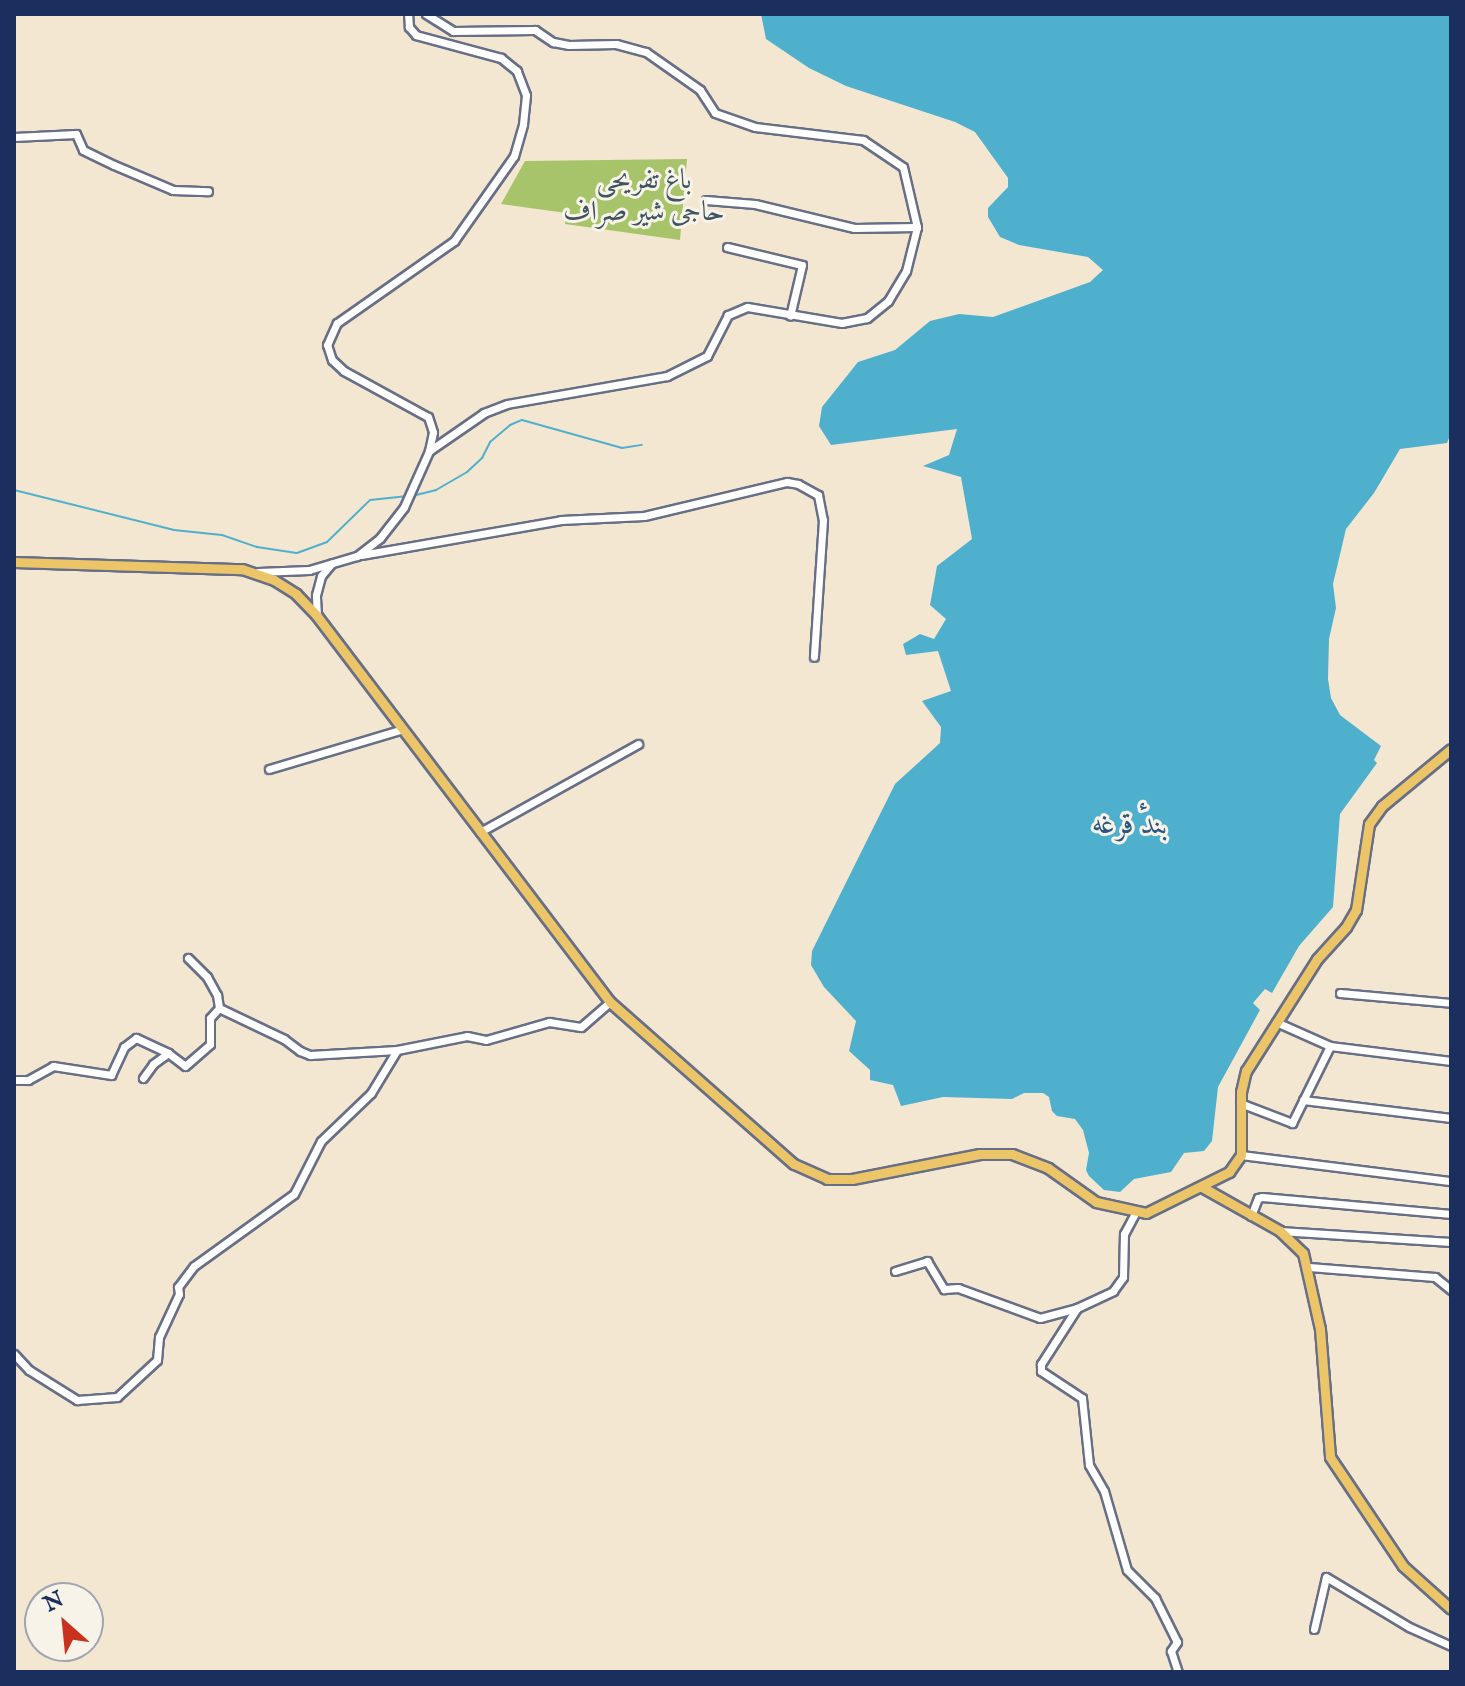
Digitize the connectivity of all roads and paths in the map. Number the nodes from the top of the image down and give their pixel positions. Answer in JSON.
{"nodes":[{"id":1,"x":408,"y":14,"type":"edge"},
{"id":2,"x":426,"y":14,"type":"edge"},
{"id":3,"x":14,"y":137,"type":"edge"},
{"id":4,"x":208,"y":191,"type":"dead end"},
{"id":5,"x":706,"y":200,"type":"dead end"},
{"id":6,"x":917,"y":227,"type":"junction"},
{"id":7,"x":727,"y":247,"type":"dead end"},
{"id":8,"x":790,"y":316,"type":"junction"},
{"id":9,"x":429,"y":451,"type":"junction"},
{"id":10,"x":357,"y":556,"type":"junction"},
{"id":11,"x":340,"y":559,"type":"junction"},
{"id":12,"x":14,"y":562,"type":"edge"},
{"id":13,"x":255,"y":572,"type":"junction"},
{"id":14,"x":317,"y":616,"type":"junction"},
{"id":15,"x":814,"y":657,"type":"dead end"},
{"id":16,"x":400,"y":730,"type":"junction"},
{"id":17,"x":638,"y":744,"type":"dead end"},
{"id":18,"x":1451,"y":749,"type":"edge"},
{"id":19,"x":269,"y":769,"type":"dead end"},
{"id":20,"x":480,"y":832,"type":"junction"},
{"id":21,"x":188,"y":958,"type":"dead end"},
{"id":22,"x":1340,"y":993,"type":"dead end"},
{"id":23,"x":610,"y":1002,"type":"junction"},
{"id":24,"x":1451,"y":1003,"type":"edge"},
{"id":25,"x":219,"y":1008,"type":"junction"},
{"id":26,"x":1276,"y":1022,"type":"junction"},
{"id":27,"x":1330,"y":1046,"type":"junction"},
{"id":28,"x":397,"y":1050,"type":"junction"},
{"id":29,"x":168,"y":1053,"type":"junction"},
{"id":30,"x":1451,"y":1061,"type":"edge"},
{"id":31,"x":143,"y":1078,"type":"dead end"},
{"id":32,"x":14,"y":1080,"type":"edge"},
{"id":33,"x":1303,"y":1100,"type":"junction"},
{"id":34,"x":1240,"y":1103,"type":"junction"},
{"id":35,"x":1451,"y":1118,"type":"edge"},
{"id":36,"x":1241,"y":1155,"type":"junction"},
{"id":37,"x":1451,"y":1181,"type":"edge"},
{"id":38,"x":1202,"y":1187,"type":"junction"},
{"id":39,"x":1135,"y":1213,"type":"junction"},
{"id":40,"x":1451,"y":1214,"type":"edge"},
{"id":41,"x":1251,"y":1216,"type":"junction"},
{"id":42,"x":1280,"y":1231,"type":"junction"},
{"id":43,"x":1451,"y":1242,"type":"edge"},
{"id":44,"x":1309,"y":1267,"type":"junction"},
{"id":45,"x":895,"y":1271,"type":"dead end"},
{"id":46,"x":1451,"y":1290,"type":"edge"},
{"id":47,"x":1077,"y":1308,"type":"junction"},
{"id":48,"x":14,"y":1354,"type":"edge"},
{"id":49,"x":1451,"y":1609,"type":"edge"},
{"id":50,"x":1314,"y":1629,"type":"dead end"},
{"id":51,"x":1451,"y":1646,"type":"edge"},
{"id":52,"x":1178,"y":1672,"type":"edge"}],
"edges":[{"from":1,"to":9,"type":"street"},
{"from":2,"to":6,"type":"street"},
{"from":3,"to":4,"type":"street"},
{"from":5,"to":6,"type":"street"},
{"from":6,"to":8,"type":"street"},
{"from":7,"to":8,"type":"street"},
{"from":8,"to":9,"type":"street"},
{"from":9,"to":10,"type":"street"},
{"from":10,"to":11,"type":"street"},
{"from":10,"to":15,"type":"street"},
{"from":11,"to":13,"type":"street"},
{"from":11,"to":14,"type":"street"},
{"from":12,"to":13,"type":"main road"},
{"from":13,"to":14,"type":"main road"},
{"from":14,"to":16,"type":"main road"},
{"from":16,"to":19,"type":"street"},
{"from":16,"to":20,"type":"main road"},
{"from":17,"to":20,"type":"street"},
{"from":18,"to":26,"type":"main road"},
{"from":20,"to":23,"type":"main road"},
{"from":21,"to":25,"type":"street"},
{"from":22,"to":24,"type":"street"},
{"from":23,"to":28,"type":"street"},
{"from":23,"to":39,"type":"main road"},
{"from":25,"to":28,"type":"street"},
{"from":25,"to":29,"type":"street"},
{"from":26,"to":27,"type":"street"},
{"from":26,"to":34,"type":"main road"},
{"from":27,"to":30,"type":"street"},
{"from":27,"to":33,"type":"street"},
{"from":28,"to":48,"type":"street"},
{"from":29,"to":31,"type":"street"},
{"from":29,"to":32,"type":"street"},
{"from":33,"to":34,"type":"street"},
{"from":33,"to":35,"type":"street"},
{"from":34,"to":36,"type":"main road"},
{"from":36,"to":37,"type":"street"},
{"from":36,"to":38,"type":"main road"},
{"from":38,"to":39,"type":"main road"},
{"from":38,"to":41,"type":"main road"},
{"from":39,"to":47,"type":"street"},
{"from":40,"to":41,"type":"street"},
{"from":41,"to":42,"type":"main road"},
{"from":42,"to":43,"type":"street"},
{"from":42,"to":44,"type":"main road"},
{"from":44,"to":46,"type":"street"},
{"from":44,"to":49,"type":"main road"},
{"from":45,"to":47,"type":"street"},
{"from":47,"to":52,"type":"street"},
{"from":50,"to":51,"type":"street"}]}
